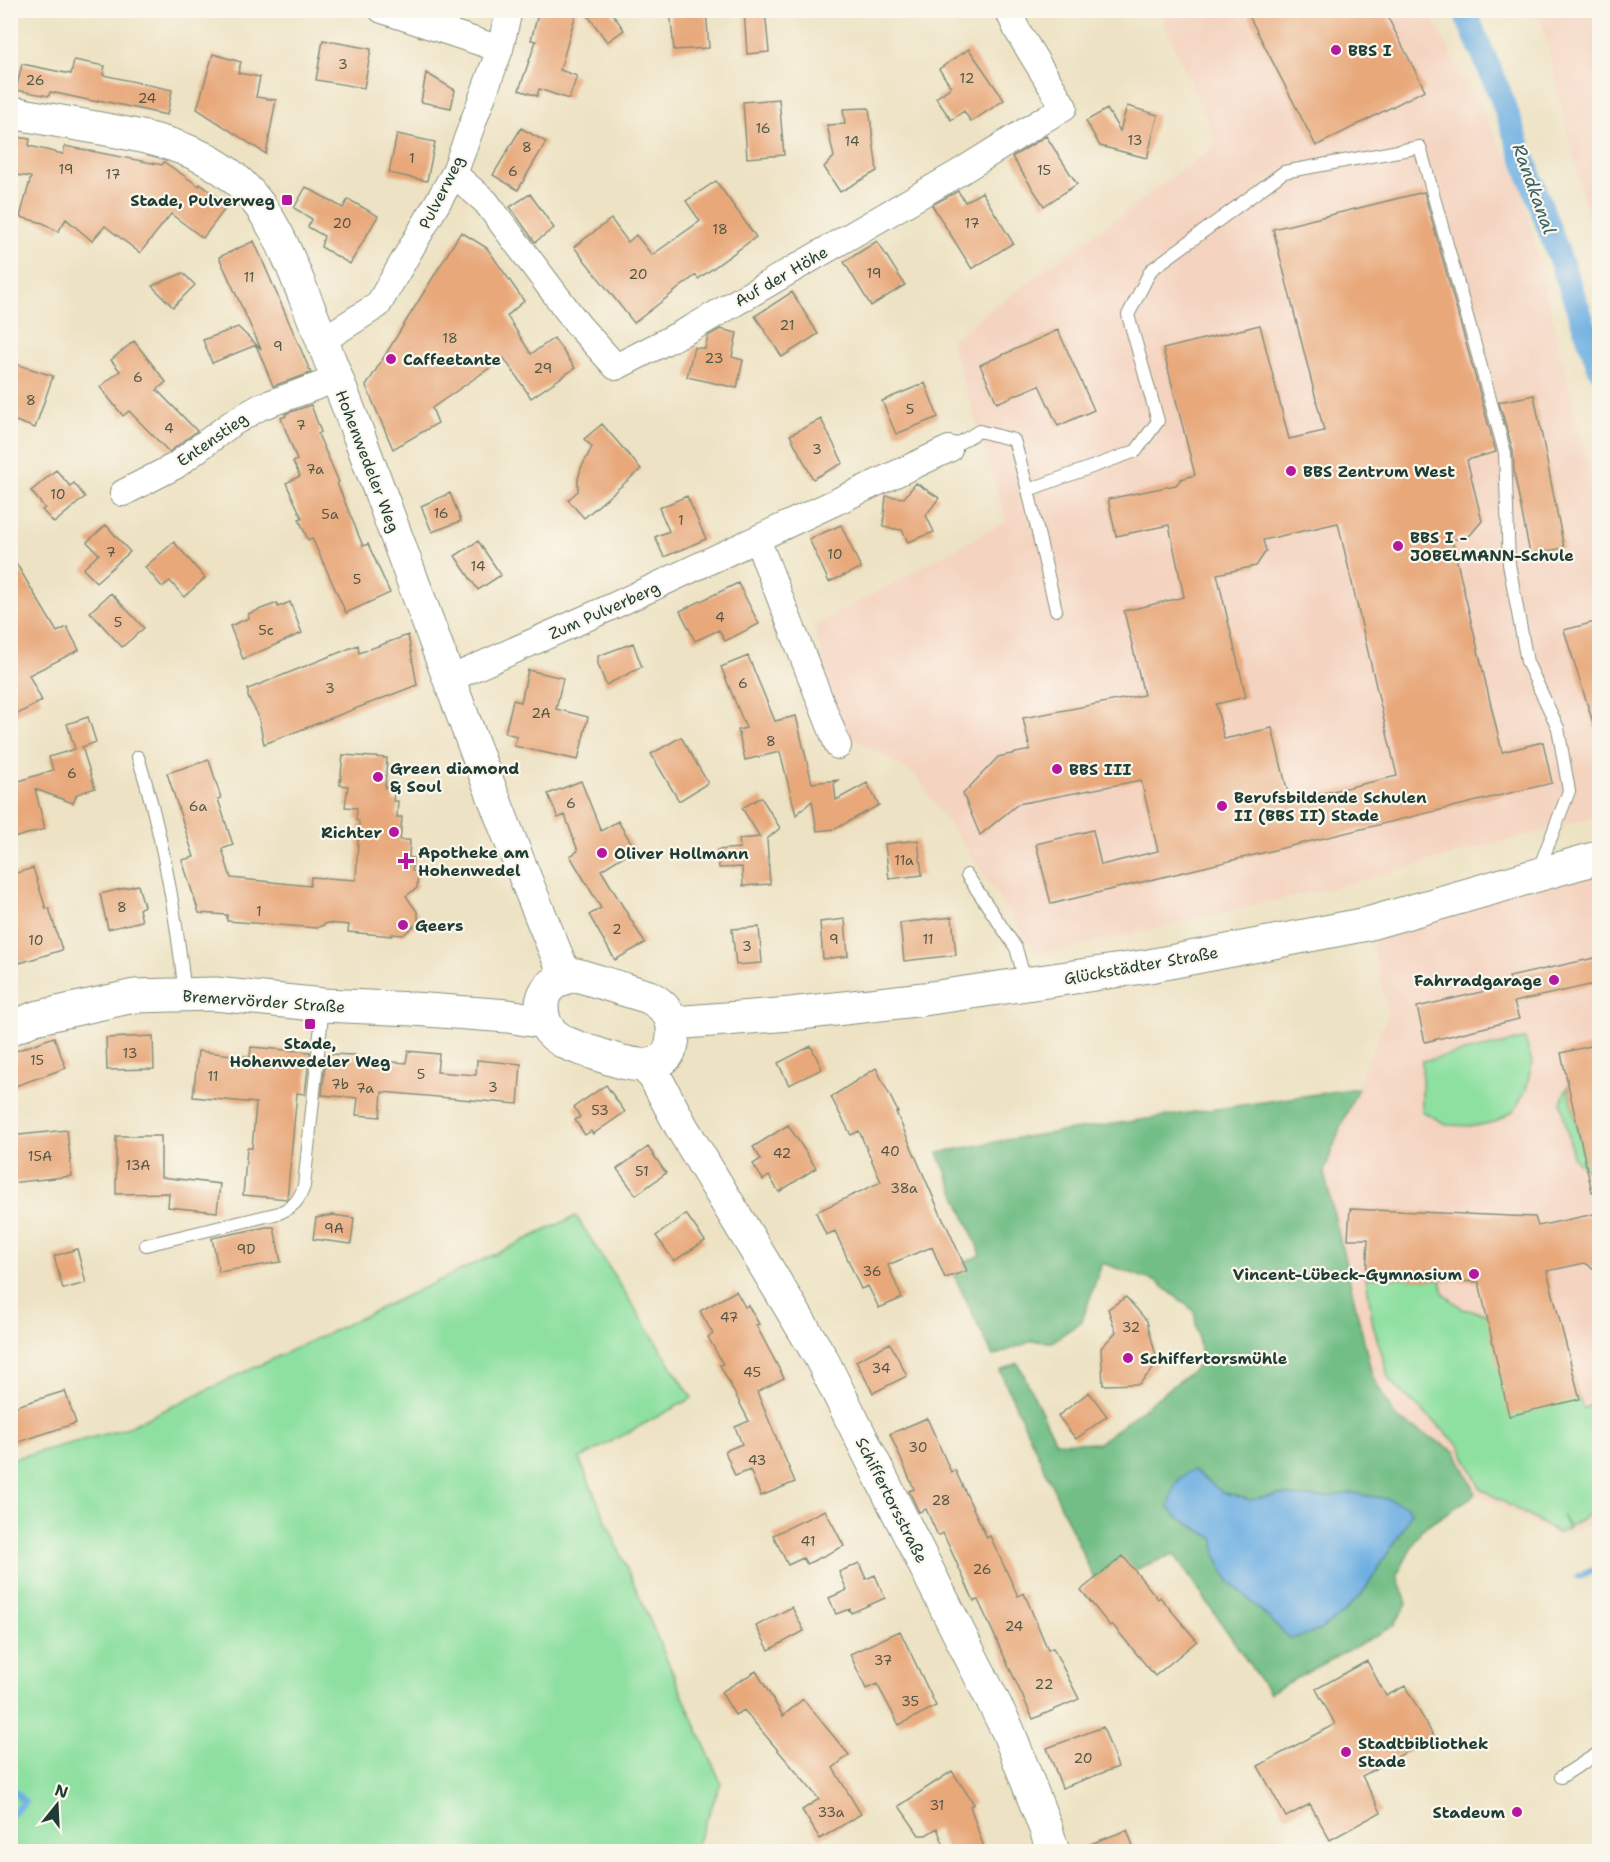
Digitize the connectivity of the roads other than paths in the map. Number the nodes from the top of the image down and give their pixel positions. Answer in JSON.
{"nodes":[{"id":1,"x":382,"y":10,"type":"edge"},
{"id":2,"x":509,"y":10,"type":"edge"},
{"id":3,"x":1008,"y":10,"type":"edge"},
{"id":4,"x":500,"y":49,"type":"junction"},
{"id":5,"x":10,"y":112,"type":"edge"},
{"id":6,"x":454,"y":174,"type":"junction"},
{"id":7,"x":323,"y":340,"type":"junction"},
{"id":8,"x":337,"y":379,"type":"junction"},
{"id":9,"x":949,"y":449,"type":"joint"},
{"id":10,"x":1028,"y":490,"type":"junction"},
{"id":11,"x":123,"y":493,"type":"dead end"},
{"id":12,"x":758,"y":539,"type":"junction"},
{"id":13,"x":1056,"y":610,"type":"dead end"},
{"id":14,"x":450,"y":679,"type":"junction"},
{"id":15,"x":838,"y":746,"type":"dead end"},
{"id":16,"x":138,"y":758,"type":"dead end"},
{"id":17,"x":1599,"y":857,"type":"edge"},
{"id":18,"x":967,"y":875,"type":"dead end"},
{"id":19,"x":1537,"y":875,"type":"junction"},
{"id":20,"x":556,"y":983,"type":"junction"},
{"id":21,"x":1026,"y":984,"type":"junction"},
{"id":22,"x":185,"y":995,"type":"junction"},
{"id":23,"x":323,"y":1005,"type":"junction"},
{"id":24,"x":413,"y":1009,"type":"junction"},
{"id":25,"x":544,"y":1022,"type":"junction"},
{"id":26,"x":13,"y":1023,"type":"edge"},
{"id":27,"x":662,"y":1046,"type":"junction"},
{"id":28,"x":704,"y":1163,"type":"junction"},
{"id":29,"x":146,"y":1245,"type":"dead end"},
{"id":30,"x":1599,"y":1752,"type":"edge"},
{"id":31,"x":1561,"y":1777,"type":"dead end"},
{"id":32,"x":1053,"y":1851,"type":"edge"}],
"edges":[{"from":1,"to":4,"type":"street"},
{"from":2,"to":4,"type":"street","name":"Pulverweg"},
{"from":3,"to":6,"type":"street","name":"Auf der Höhe"},
{"from":4,"to":6,"type":"street","name":"Pulverweg"},
{"from":5,"to":7,"type":"street","name":"Hohenwedeler Weg"},
{"from":6,"to":7,"type":"street","name":"Pulverweg"},
{"from":7,"to":8,"type":"street","name":"Hohenwedeler Weg"},
{"from":8,"to":11,"type":"street","name":"Entenstieg"},
{"from":8,"to":14,"type":"street","name":"Hohenwedeler Weg"},
{"from":9,"to":10,"type":"lane"},
{"from":9,"to":12,"type":"street","name":"Zum Pulverberg"},
{"from":10,"to":13,"type":"lane"},
{"from":10,"to":19,"type":"lane"},
{"from":12,"to":14,"type":"street","name":"Zum Pulverberg"},
{"from":12,"to":15,"type":"street"},
{"from":14,"to":20,"type":"street","name":"Hohenwedeler Weg"},
{"from":16,"to":22,"type":"lane"},
{"from":17,"to":19,"type":"main road","name":"Glückstädter Straße"},
{"from":18,"to":21,"type":"lane"},
{"from":19,"to":21,"type":"main road","name":"Glückstädter Straße"},
{"from":20,"to":24,"type":"main road","name":"Bremervörder Straße"},
{"from":20,"to":25,"type":"main road"},
{"from":20,"to":27,"type":"main road","name":"Bremervörder Straße"},
{"from":21,"to":27,"type":"main road","name":"Glückstädter Straße"},
{"from":22,"to":23,"type":"main road","name":"Bremervörder Straße"},
{"from":22,"to":26,"type":"main road","name":"Bremervörder Straße"},
{"from":23,"to":24,"type":"main road","name":"Bremervörder Straße"},
{"from":23,"to":29,"type":"lane"},
{"from":24,"to":25,"type":"main road","name":"Bremervörder Straße"},
{"from":24,"to":28,"type":"main road"},
{"from":25,"to":27,"type":"main road","name":"Glückstädter Straße"},
{"from":27,"to":28,"type":"main road","name":"Schiffertorsstraße"},
{"from":28,"to":32,"type":"main road","name":"Schiffertorsstraße"},
{"from":30,"to":31,"type":"lane"}]}
